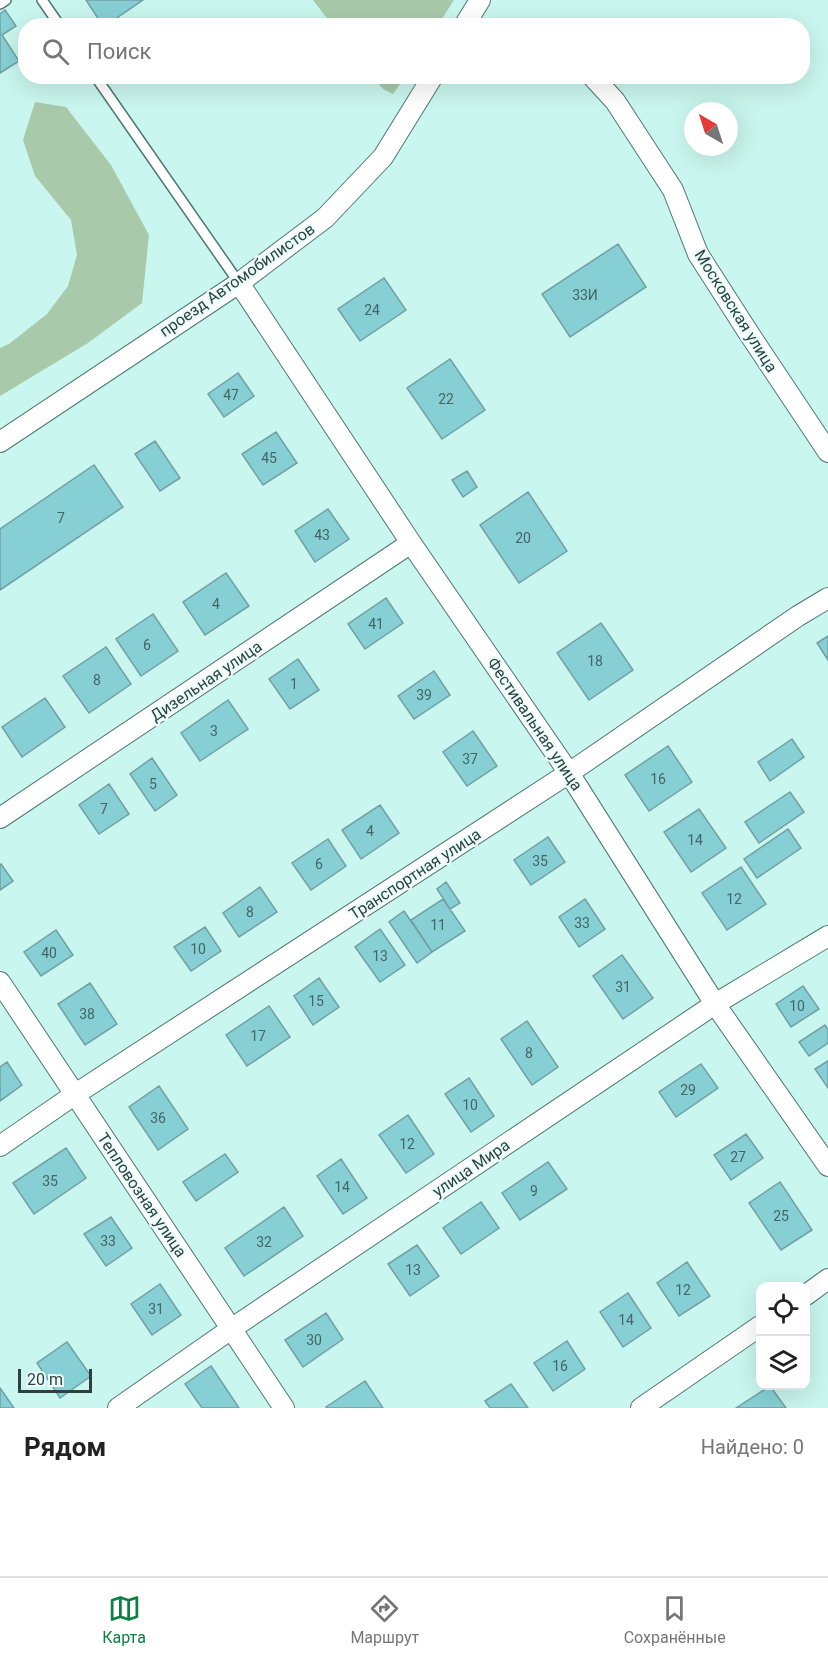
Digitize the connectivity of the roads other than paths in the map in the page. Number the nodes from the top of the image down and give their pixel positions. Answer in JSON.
{"nodes":[{"id":1,"x":6,"y":0,"type":"edge"},
{"id":2,"x":42,"y":0,"type":"edge"},
{"id":3,"x":480,"y":0,"type":"edge"},
{"id":4,"x":0,"y":3,"type":"edge"},
{"id":5,"x":54,"y":18,"type":"edge"},
{"id":6,"x":474,"y":18,"type":"edge"},
{"id":7,"x":101,"y":84,"type":"edge"},
{"id":8,"x":428,"y":84,"type":"edge"},
{"id":9,"x":599,"y":84,"type":"edge"},
{"id":10,"x":239,"y":283,"type":"junction"},
{"id":11,"x":0,"y":442,"type":"edge"},
{"id":12,"x":828,"y":452,"type":"edge"},
{"id":13,"x":411,"y":543,"type":"junction"},
{"id":14,"x":828,"y":598,"type":"edge"},
{"id":15,"x":569,"y":773,"type":"junction"},
{"id":16,"x":0,"y":818,"type":"edge"},
{"id":17,"x":828,"y":936,"type":"edge"},
{"id":18,"x":0,"y":982,"type":"edge"},
{"id":19,"x":716,"y":1004,"type":"junction"},
{"id":20,"x":74,"y":1095,"type":"junction"},
{"id":21,"x":0,"y":1146,"type":"edge"},
{"id":22,"x":828,"y":1167,"type":"edge"},
{"id":23,"x":828,"y":1279,"type":"edge"},
{"id":24,"x":810,"y":1292,"type":"edge"},
{"id":25,"x":231,"y":1329,"type":"junction"},
{"id":26,"x":756,"y":1329,"type":"edge"},
{"id":27,"x":118,"y":1408,"type":"edge"},
{"id":28,"x":285,"y":1408,"type":"edge"},
{"id":29,"x":641,"y":1408,"type":"edge"}],
"edges":[{"from":1,"to":4,"type":"lane"},
{"from":2,"to":5,"type":"lane"},
{"from":3,"to":6,"type":"street"},
{"from":7,"to":10,"type":"lane"},
{"from":8,"to":10,"type":"street","name":"проезд Автомобилистов"},
{"from":9,"to":12,"type":"street","name":"Московская улица"},
{"from":10,"to":11,"type":"street","name":"проезд Автомобилистов"},
{"from":10,"to":13,"type":"street","name":"Фестивальная улица"},
{"from":13,"to":15,"type":"street","name":"Фестивальная улица"},
{"from":13,"to":16,"type":"street","name":"Дизельная улица"},
{"from":14,"to":15,"type":"street","name":"Транспортная улица"},
{"from":15,"to":19,"type":"street","name":"Фестивальная улица"},
{"from":15,"to":20,"type":"street","name":"Транспортная улица"},
{"from":17,"to":19,"type":"street","name":"улица Мира"},
{"from":18,"to":20,"type":"street","name":"Тепловозная улица"},
{"from":19,"to":22,"type":"street","name":"Фестивальная улица"},
{"from":19,"to":25,"type":"street","name":"улица Мира"},
{"from":20,"to":21,"type":"street","name":"Транспортная улица"},
{"from":20,"to":25,"type":"street","name":"Тепловозная улица"},
{"from":23,"to":24,"type":"street"},
{"from":25,"to":27,"type":"street","name":"улица Мира"},
{"from":25,"to":28,"type":"street","name":"Тепловозная улица"},
{"from":26,"to":29,"type":"street"}]}
